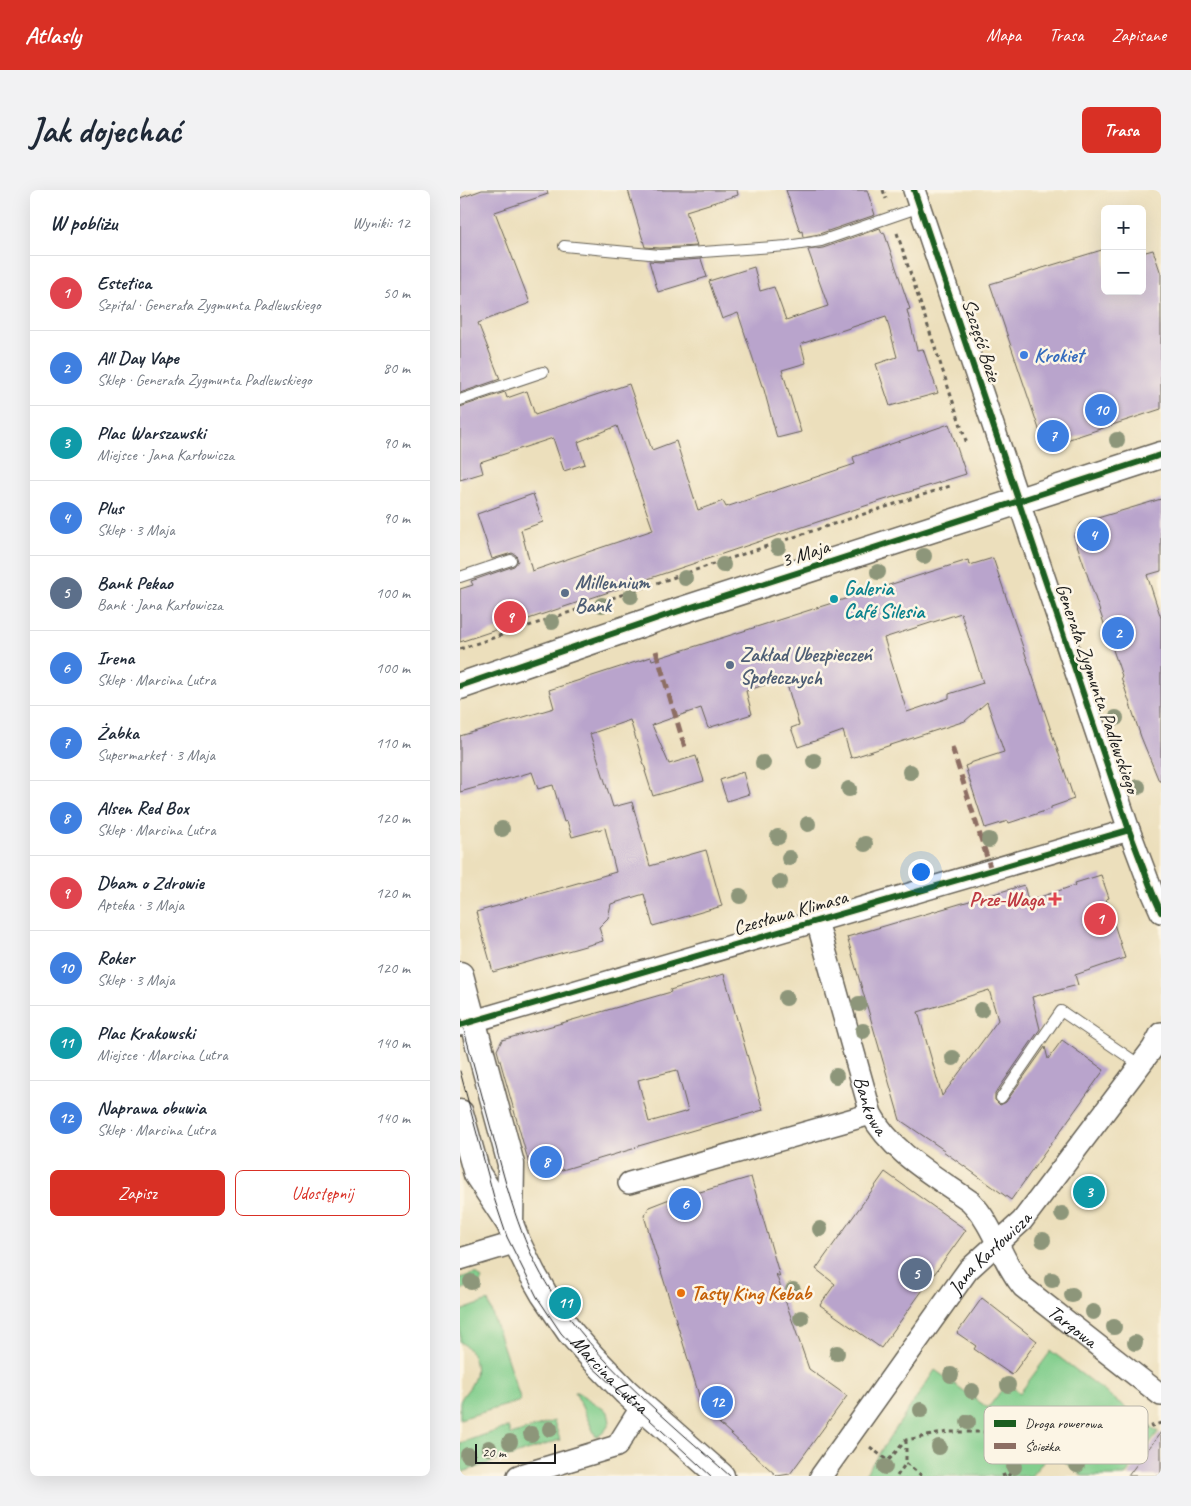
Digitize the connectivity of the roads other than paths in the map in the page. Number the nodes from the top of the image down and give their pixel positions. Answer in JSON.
{"nodes":[{"id":1,"x":917,"y":198,"type":"edge"},
{"id":2,"x":564,"y":246,"type":"dead end"},
{"id":3,"x":543,"y":372,"type":"dead end"},
{"id":4,"x":460,"y":400,"type":"edge"},
{"id":5,"x":1161,"y":455,"type":"edge"},
{"id":6,"x":1018,"y":500,"type":"junction"},
{"id":7,"x":511,"y":560,"type":"dead end"},
{"id":8,"x":460,"y":577,"type":"edge"},
{"id":9,"x":460,"y":686,"type":"edge"},
{"id":10,"x":1129,"y":830,"type":"junction"},
{"id":11,"x":1158,"y":899,"type":"edge"},
{"id":12,"x":817,"y":921,"type":"junction"},
{"id":13,"x":460,"y":975,"type":"edge"},
{"id":14,"x":466,"y":1023,"type":"edge"},
{"id":15,"x":1161,"y":1033,"type":"edge"},
{"id":16,"x":1140,"y":1065,"type":"junction"},
{"id":17,"x":1001,"y":1098,"type":"dead end"},
{"id":18,"x":460,"y":1113,"type":"edge"},
{"id":19,"x":871,"y":1114,"type":"junction"},
{"id":20,"x":629,"y":1183,"type":"dead end"},
{"id":21,"x":514,"y":1233,"type":"junction"},
{"id":22,"x":998,"y":1244,"type":"junction"},
{"id":23,"x":460,"y":1260,"type":"edge"},
{"id":24,"x":1161,"y":1395,"type":"edge"},
{"id":25,"x":642,"y":1406,"type":"junction"},
{"id":26,"x":518,"y":1476,"type":"edge"},
{"id":27,"x":721,"y":1476,"type":"edge"},
{"id":28,"x":821,"y":1476,"type":"edge"}],
"edges":[{"from":1,"to":2,"type":"lane"},
{"from":1,"to":6,"type":"street","name":"Szczęść Boże"},
{"from":3,"to":4,"type":"lane"},
{"from":5,"to":6,"type":"street","name":"3 Maja"},
{"from":6,"to":9,"type":"street","name":"3 Maja"},
{"from":6,"to":10,"type":"street","name":"Generała Zygmunta Padlewskiego"},
{"from":7,"to":8,"type":"lane"},
{"from":10,"to":11,"type":"street","name":"Generała Zygmunta Padlewskiego"},
{"from":10,"to":12,"type":"street","name":"Czesława Klimasa"},
{"from":12,"to":14,"type":"street","name":"Czesława Klimasa"},
{"from":12,"to":19,"type":"street","name":"Bankowa"},
{"from":13,"to":14,"type":"street","name":"Marcina Lutra"},
{"from":14,"to":21,"type":"street","name":"Marcina Lutra"},
{"from":15,"to":16,"type":"street","name":"Jana Karłowicza"},
{"from":16,"to":17,"type":"lane"},
{"from":16,"to":22,"type":"street","name":"Jana Karłowicza"},
{"from":18,"to":21,"type":"street","name":"Marcina Lutra"},
{"from":19,"to":20,"type":"street"},
{"from":19,"to":22,"type":"street","name":"Bankowa"},
{"from":21,"to":23,"type":"street"},
{"from":21,"to":25,"type":"street","name":"Marcina Lutra"},
{"from":22,"to":24,"type":"street","name":"Targowa"},
{"from":22,"to":28,"type":"street","name":"Jana Karłowicza"},
{"from":25,"to":26,"type":"street"},
{"from":25,"to":27,"type":"street","name":"Marcina Lutra"}]}
